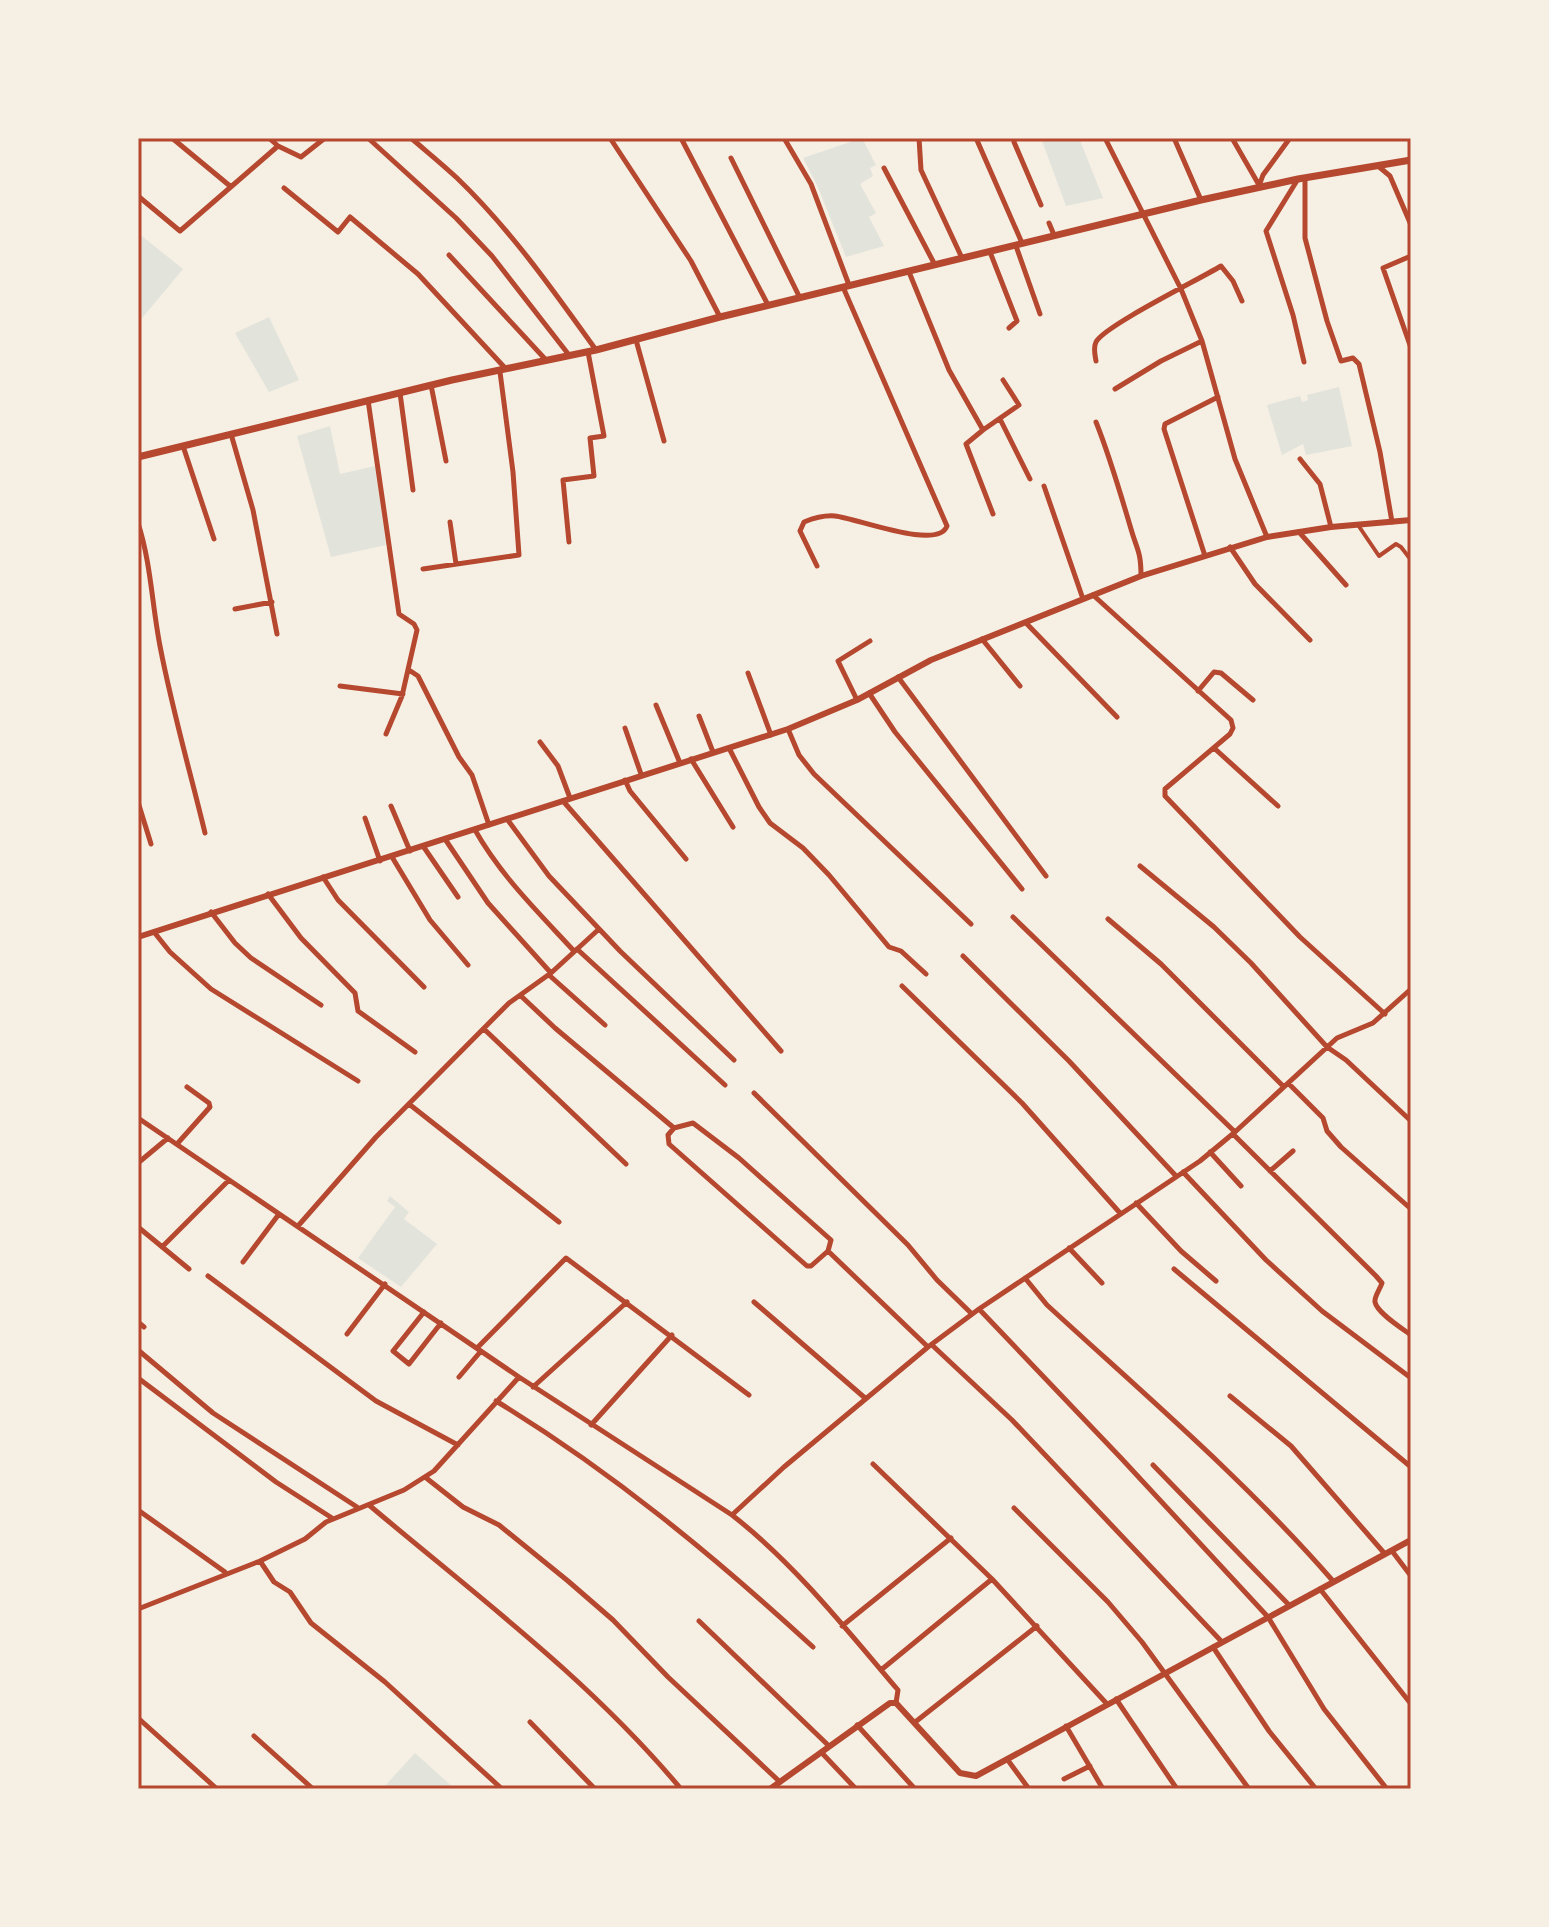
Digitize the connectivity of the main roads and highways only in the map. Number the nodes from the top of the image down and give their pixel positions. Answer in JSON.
{"nodes":[{"id":1,"x":1411,"y":160,"type":"edge"},
{"id":2,"x":138,"y":457,"type":"edge"}],
"edges":[{"from":1,"to":2,"type":"main road"}]}
